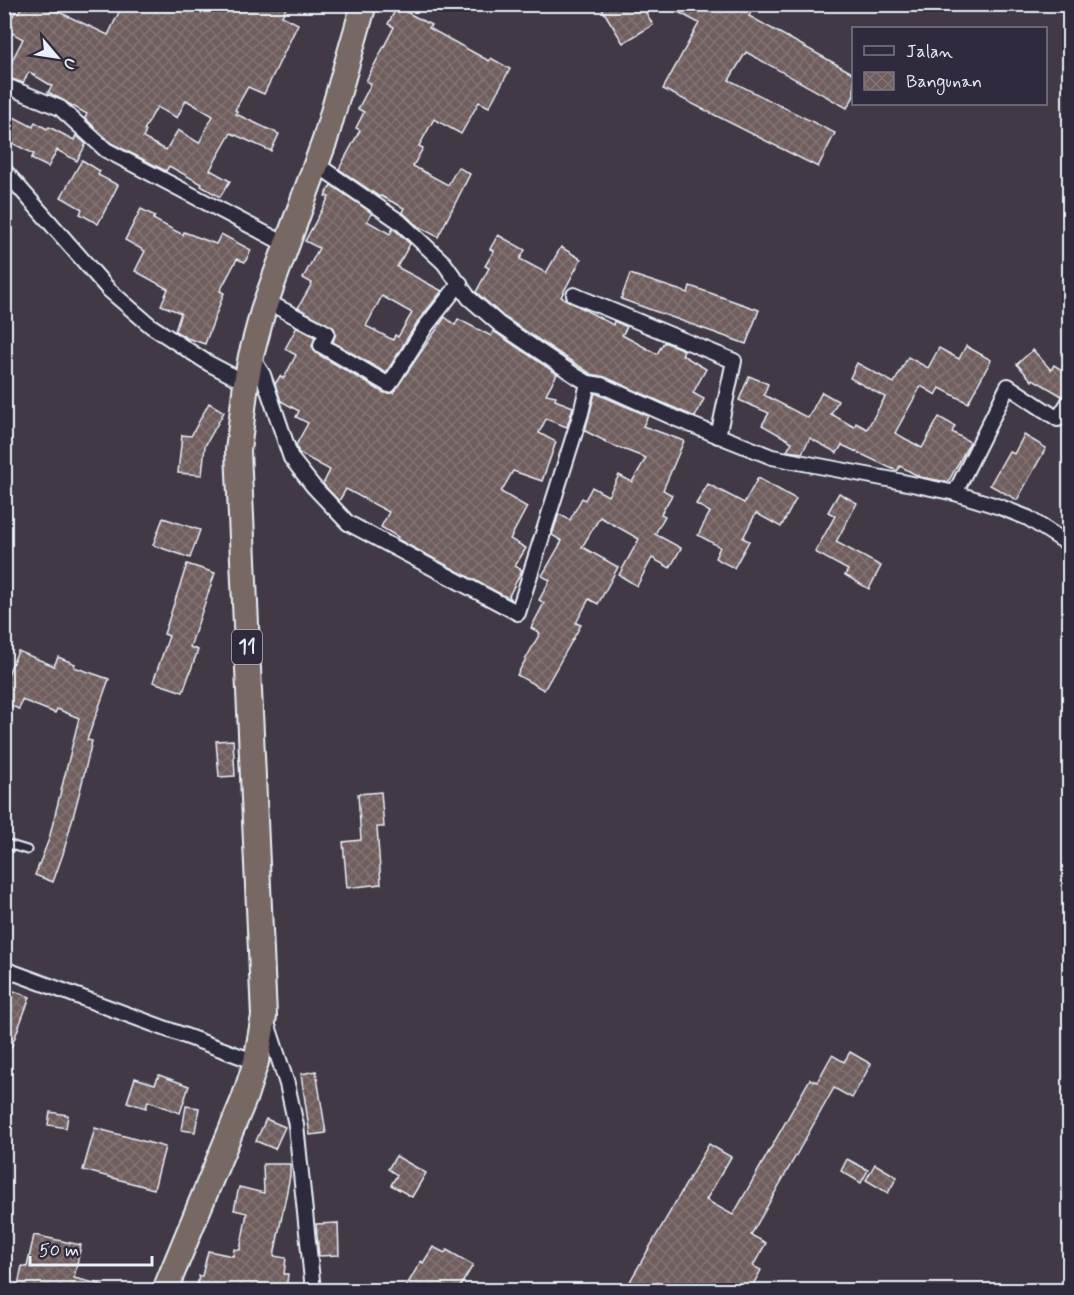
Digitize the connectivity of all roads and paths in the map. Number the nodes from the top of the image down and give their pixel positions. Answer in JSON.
{"nodes":[{"id":1,"x":364,"y":4,"type":"edge"},
{"id":2,"x":4,"y":85,"type":"edge"},
{"id":3,"x":316,"y":164,"type":"junction"},
{"id":4,"x":4,"y":170,"type":"edge"},
{"id":5,"x":287,"y":245,"type":"junction"},
{"id":6,"x":460,"y":283,"type":"junction"},
{"id":7,"x":574,"y":295,"type":"dead end"},
{"id":8,"x":266,"y":301,"type":"junction"},
{"id":9,"x":250,"y":356,"type":"junction"},
{"id":10,"x":246,"y":383,"type":"junction"},
{"id":11,"x":588,"y":383,"type":"junction"},
{"id":12,"x":1070,"y":400,"type":"edge"},
{"id":13,"x":718,"y":436,"type":"junction"},
{"id":14,"x":955,"y":493,"type":"junction"},
{"id":15,"x":1070,"y":545,"type":"edge"},
{"id":16,"x":4,"y":843,"type":"edge"},
{"id":17,"x":27,"y":850,"type":"dead end"},
{"id":18,"x":7,"y":970,"type":"edge"},
{"id":19,"x":4,"y":984,"type":"edge"},
{"id":20,"x":264,"y":1016,"type":"junction"},
{"id":21,"x":256,"y":1062,"type":"junction"},
{"id":22,"x":165,"y":1290,"type":"edge"},
{"id":23,"x":313,"y":1290,"type":"edge"}],
"edges":[{"from":1,"to":3,"type":"highway","number":"11"},
{"from":2,"to":5,"type":"street"},
{"from":3,"to":5,"type":"highway","number":"11"},
{"from":3,"to":6,"type":"street"},
{"from":4,"to":10,"type":"street"},
{"from":5,"to":8,"type":"highway","number":"11"},
{"from":6,"to":8,"type":"street"},
{"from":6,"to":11,"type":"street"},
{"from":7,"to":13,"type":"street"},
{"from":8,"to":9,"type":"highway","number":"11"},
{"from":9,"to":10,"type":"highway","number":"11"},
{"from":9,"to":11,"type":"street"},
{"from":10,"to":20,"type":"highway","number":"11"},
{"from":11,"to":13,"type":"street"},
{"from":12,"to":14,"type":"street"},
{"from":13,"to":14,"type":"street"},
{"from":14,"to":15,"type":"street"},
{"from":16,"to":17,"type":"lane"},
{"from":18,"to":19,"type":"lane"},
{"from":18,"to":21,"type":"street"},
{"from":20,"to":21,"type":"highway","number":"11"},
{"from":20,"to":23,"type":"street"},
{"from":21,"to":22,"type":"highway","number":"11"}]}
